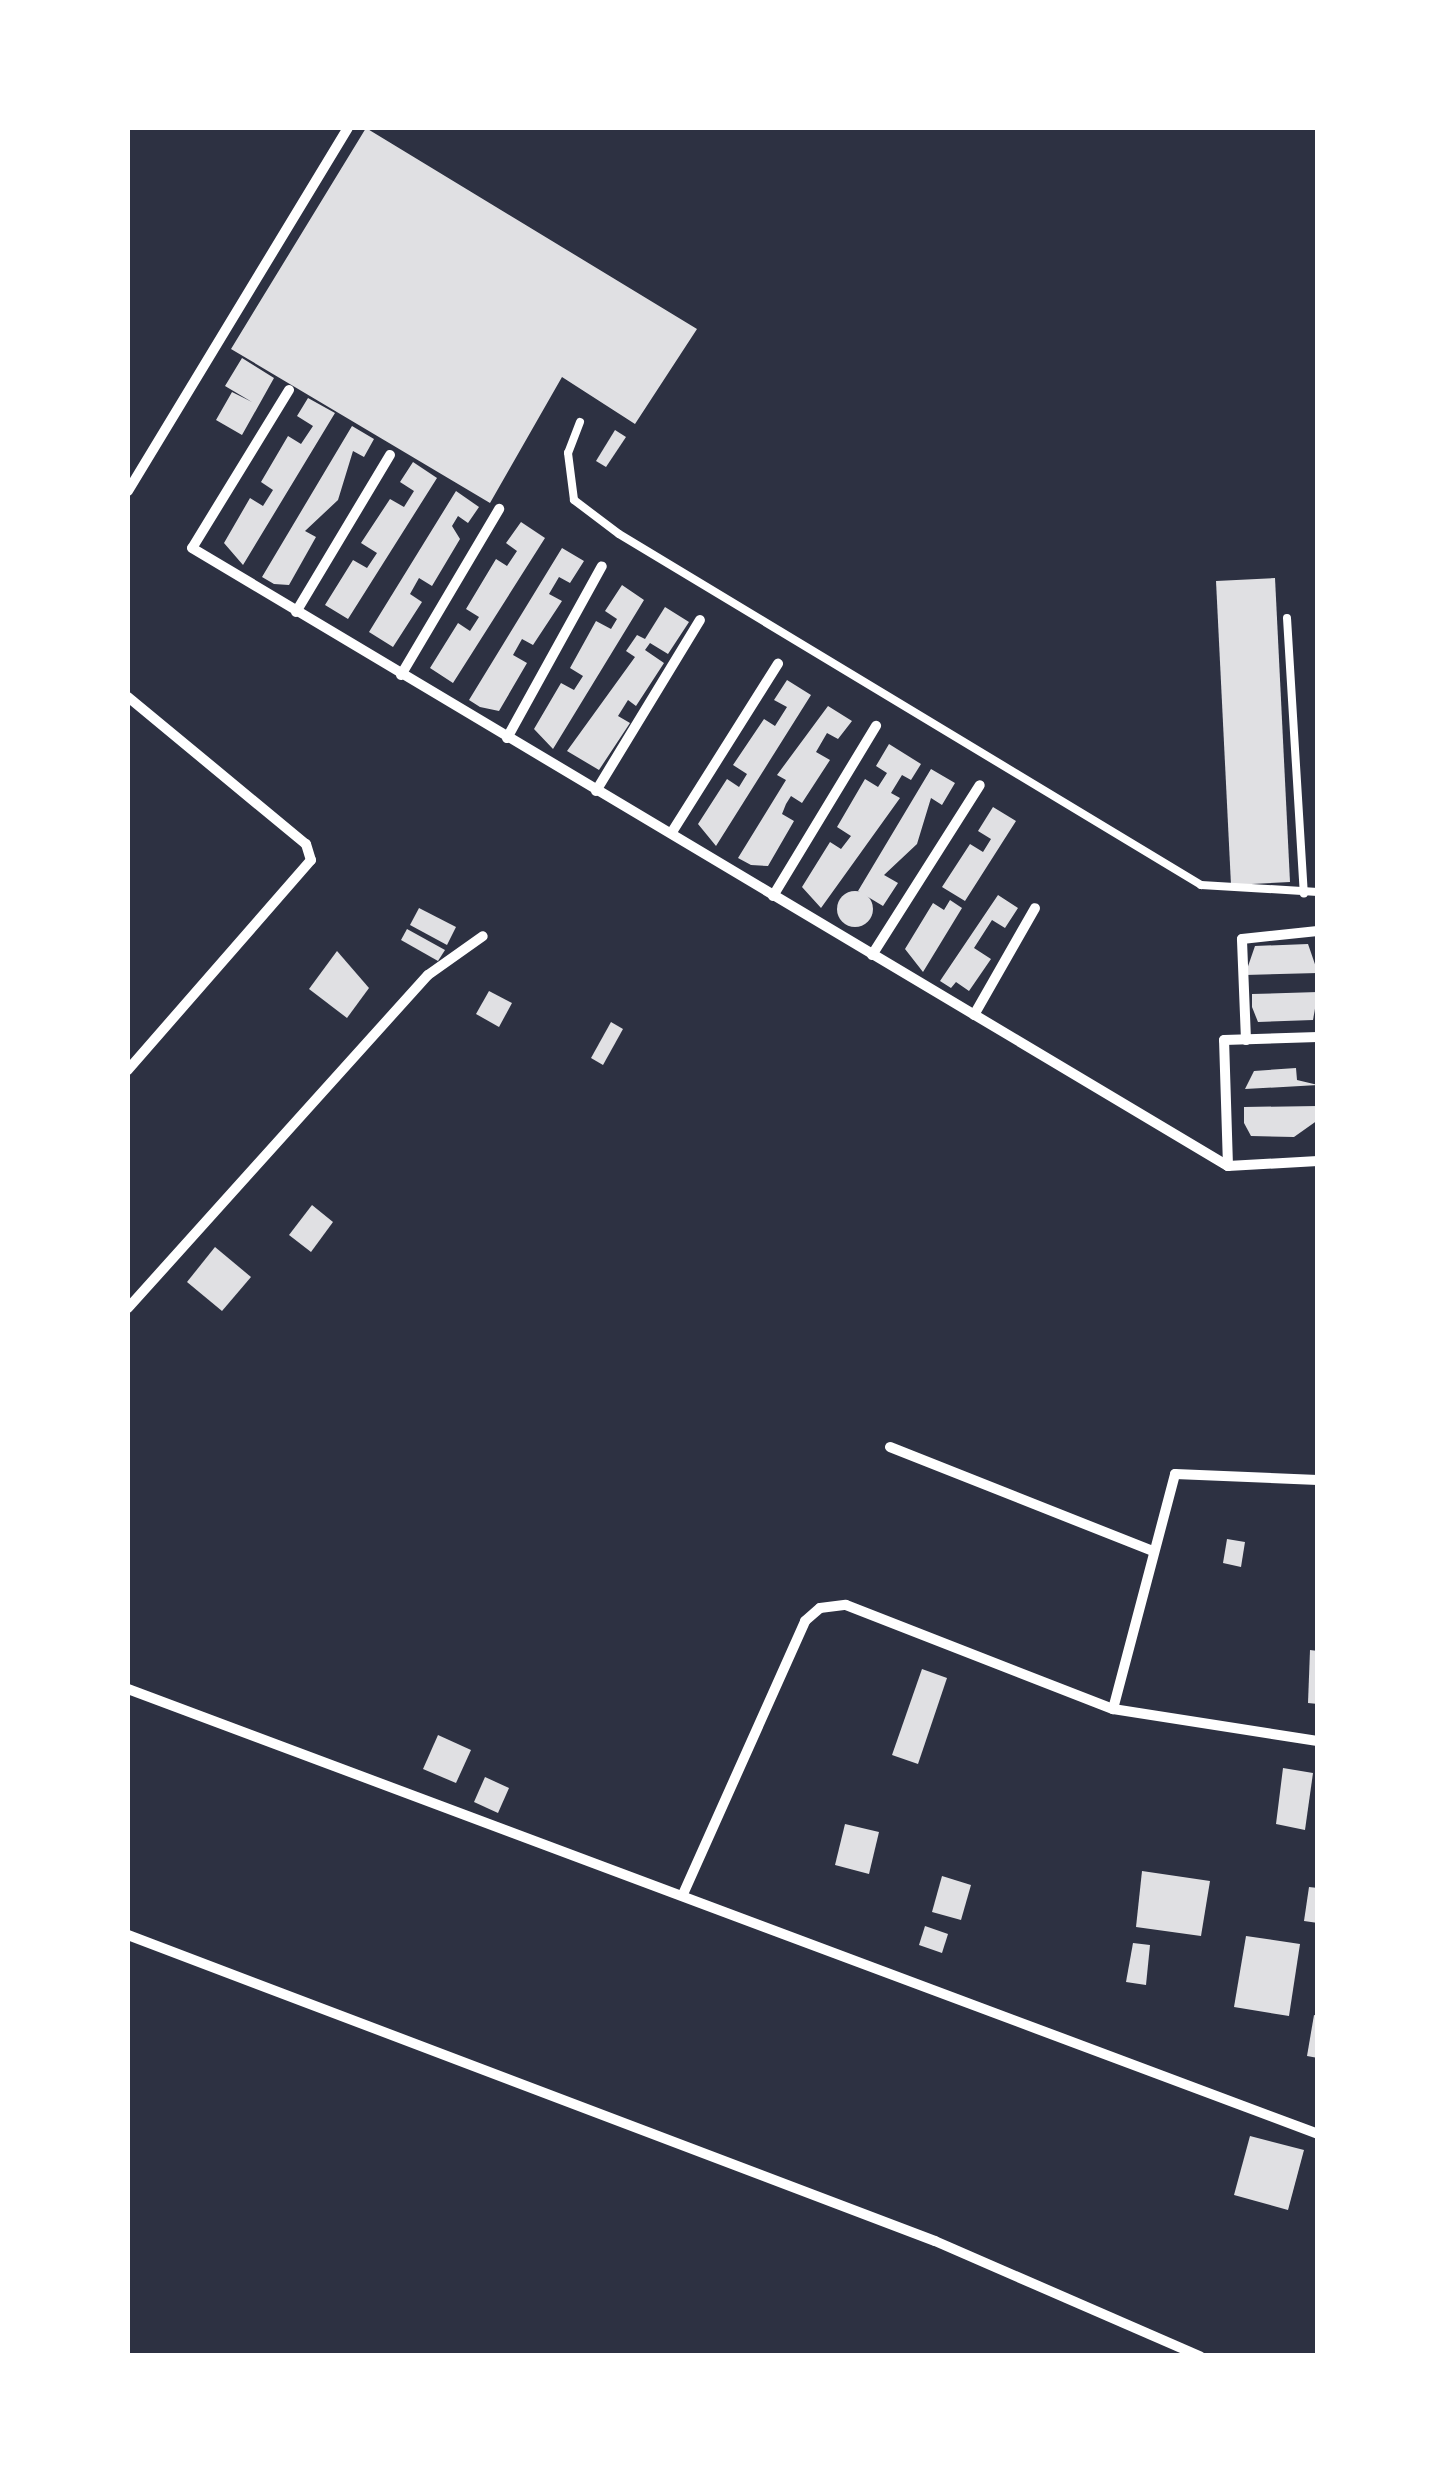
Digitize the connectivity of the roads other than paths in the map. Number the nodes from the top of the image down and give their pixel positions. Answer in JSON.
{"nodes":[{"id":1,"x":348,"y":128,"type":"edge"},
{"id":2,"x":289,"y":390,"type":"dead end"},
{"id":3,"x":580,"y":422,"type":"dead end"},
{"id":4,"x":390,"y":455,"type":"dead end"},
{"id":5,"x":128,"y":491,"type":"edge"},
{"id":6,"x":499,"y":509,"type":"dead end"},
{"id":7,"x":602,"y":566,"type":"dead end"},
{"id":8,"x":296,"y":612,"type":"junction"},
{"id":9,"x":1287,"y":618,"type":"dead end"},
{"id":10,"x":700,"y":620,"type":"dead end"},
{"id":11,"x":778,"y":664,"type":"dead end"},
{"id":12,"x":401,"y":674,"type":"junction"},
{"id":13,"x":128,"y":697,"type":"edge"},
{"id":14,"x":876,"y":726,"type":"dead end"},
{"id":15,"x":507,"y":738,"type":"junction"},
{"id":16,"x":980,"y":785,"type":"dead end"},
{"id":17,"x":596,"y":791,"type":"junction"},
{"id":18,"x":672,"y":832,"type":"junction"},
{"id":19,"x":1318,"y":892,"type":"edge"},
{"id":20,"x":1304,"y":893,"type":"junction"},
{"id":21,"x":773,"y":896,"type":"junction"},
{"id":22,"x":1035,"y":908,"type":"dead end"},
{"id":23,"x":1318,"y":931,"type":"edge"},
{"id":24,"x":483,"y":936,"type":"dead end"},
{"id":25,"x":872,"y":954,"type":"junction"},
{"id":26,"x":974,"y":1015,"type":"junction"},
{"id":27,"x":1318,"y":1037,"type":"edge"},
{"id":28,"x":1246,"y":1040,"type":"junction"},
{"id":29,"x":128,"y":1070,"type":"edge"},
{"id":30,"x":1318,"y":1161,"type":"edge"},
{"id":31,"x":1228,"y":1166,"type":"junction"},
{"id":32,"x":128,"y":1308,"type":"edge"},
{"id":33,"x":890,"y":1448,"type":"dead end"},
{"id":34,"x":1318,"y":1480,"type":"edge"},
{"id":35,"x":1153,"y":1551,"type":"junction"},
{"id":36,"x":128,"y":1689,"type":"edge"},
{"id":37,"x":1113,"y":1709,"type":"junction"},
{"id":38,"x":1318,"y":1741,"type":"edge"},
{"id":39,"x":684,"y":1892,"type":"junction"},
{"id":40,"x":128,"y":1936,"type":"edge"},
{"id":41,"x":1318,"y":2134,"type":"edge"},
{"id":42,"x":1200,"y":2356,"type":"edge"}],
"edges":[{"from":1,"to":5,"type":"street"},
{"from":2,"to":8,"type":"street"},
{"from":3,"to":20,"type":"lane"},
{"from":4,"to":8,"type":"street"},
{"from":6,"to":12,"type":"street"},
{"from":7,"to":15,"type":"street"},
{"from":8,"to":12,"type":"street"},
{"from":9,"to":20,"type":"lane"},
{"from":10,"to":17,"type":"street"},
{"from":11,"to":18,"type":"street"},
{"from":12,"to":15,"type":"street"},
{"from":13,"to":29,"type":"street"},
{"from":14,"to":21,"type":"street"},
{"from":15,"to":17,"type":"street"},
{"from":16,"to":25,"type":"street"},
{"from":17,"to":18,"type":"street"},
{"from":18,"to":21,"type":"street"},
{"from":19,"to":20,"type":"lane"},
{"from":21,"to":25,"type":"street"},
{"from":22,"to":26,"type":"street"},
{"from":23,"to":28,"type":"street"},
{"from":24,"to":32,"type":"street"},
{"from":25,"to":26,"type":"street"},
{"from":26,"to":31,"type":"street"},
{"from":27,"to":28,"type":"street"},
{"from":28,"to":31,"type":"street"},
{"from":30,"to":31,"type":"street"},
{"from":33,"to":35,"type":"street"},
{"from":34,"to":35,"type":"street"},
{"from":35,"to":37,"type":"street"},
{"from":36,"to":39,"type":"street"},
{"from":37,"to":38,"type":"street"},
{"from":37,"to":39,"type":"street"},
{"from":39,"to":41,"type":"street"},
{"from":40,"to":42,"type":"street"}]}
